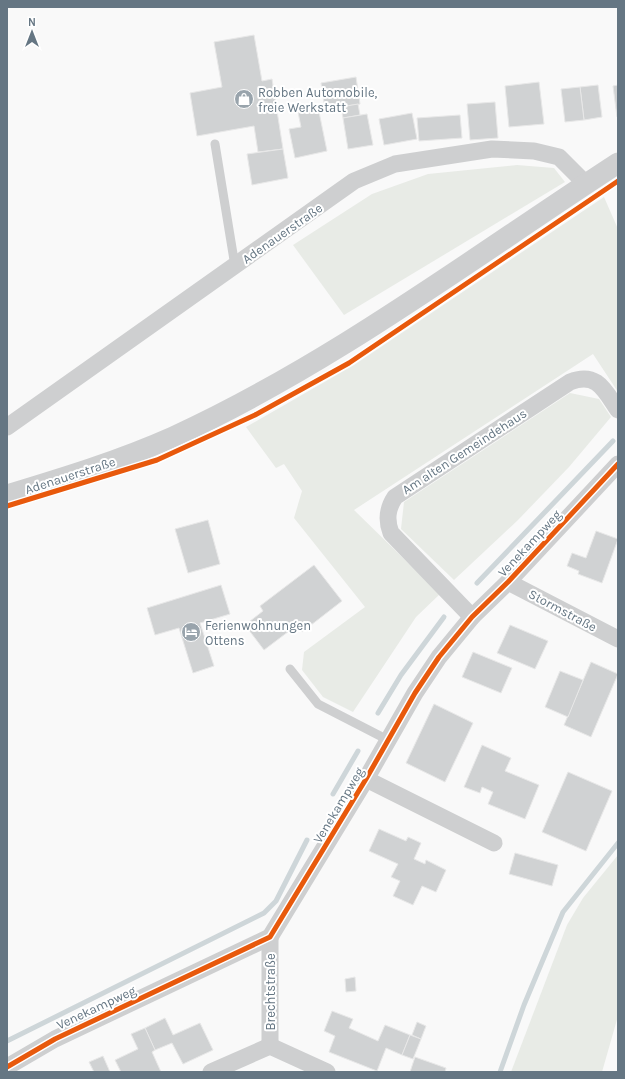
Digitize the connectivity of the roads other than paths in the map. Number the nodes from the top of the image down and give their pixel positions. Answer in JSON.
{"nodes":[{"id":1,"x":215,"y":144,"type":"dead end"},
{"id":2,"x":618,"y":163,"type":"edge"},
{"id":3,"x":586,"y":184,"type":"junction"},
{"id":4,"x":235,"y":266,"type":"junction"},
{"id":5,"x":618,"y":410,"type":"edge"},
{"id":6,"x":7,"y":427,"type":"edge"},
{"id":7,"x":618,"y":464,"type":"edge"},
{"id":8,"x":7,"y":495,"type":"edge"},
{"id":9,"x":508,"y":582,"type":"junction"},
{"id":10,"x":472,"y":617,"type":"junction"},
{"id":11,"x":618,"y":639,"type":"edge"},
{"id":12,"x":290,"y":669,"type":"dead end"},
{"id":13,"x":388,"y":740,"type":"junction"},
{"id":14,"x":366,"y":779,"type":"junction"},
{"id":15,"x":494,"y":843,"type":"dead end"},
{"id":16,"x":270,"y":937,"type":"junction"},
{"id":17,"x":270,"y":1046,"type":"junction"},
{"id":18,"x":7,"y":1067,"type":"edge"},
{"id":19,"x":211,"y":1072,"type":"edge"},
{"id":20,"x":327,"y":1072,"type":"edge"}],
"edges":[{"from":1,"to":4,"type":"lane"},
{"from":2,"to":3,"type":"street","name":"Adenauerstraße"},
{"from":3,"to":4,"type":"street","name":"Adenauerstraße"},
{"from":3,"to":8,"type":"street","name":"Adenauerstraße"},
{"from":4,"to":6,"type":"street","name":"Adenauerstraße"},
{"from":5,"to":10,"type":"street","name":"Am alten Gemeindehaus"},
{"from":7,"to":9,"type":"street","name":"Venekampweg"},
{"from":9,"to":10,"type":"street","name":"Venekampweg"},
{"from":9,"to":11,"type":"street","name":"Stormstraße"},
{"from":10,"to":13,"type":"street","name":"Venekampweg"},
{"from":12,"to":13,"type":"lane"},
{"from":13,"to":14,"type":"street","name":"Venekampweg"},
{"from":14,"to":15,"type":"street"},
{"from":14,"to":16,"type":"street","name":"Venekampweg"},
{"from":16,"to":17,"type":"street","name":"Brechtstraße"},
{"from":16,"to":18,"type":"street","name":"Venekampweg"},
{"from":17,"to":19,"type":"street","name":"Brechtstraße"},
{"from":17,"to":20,"type":"street","name":"Brechtstraße"}]}
